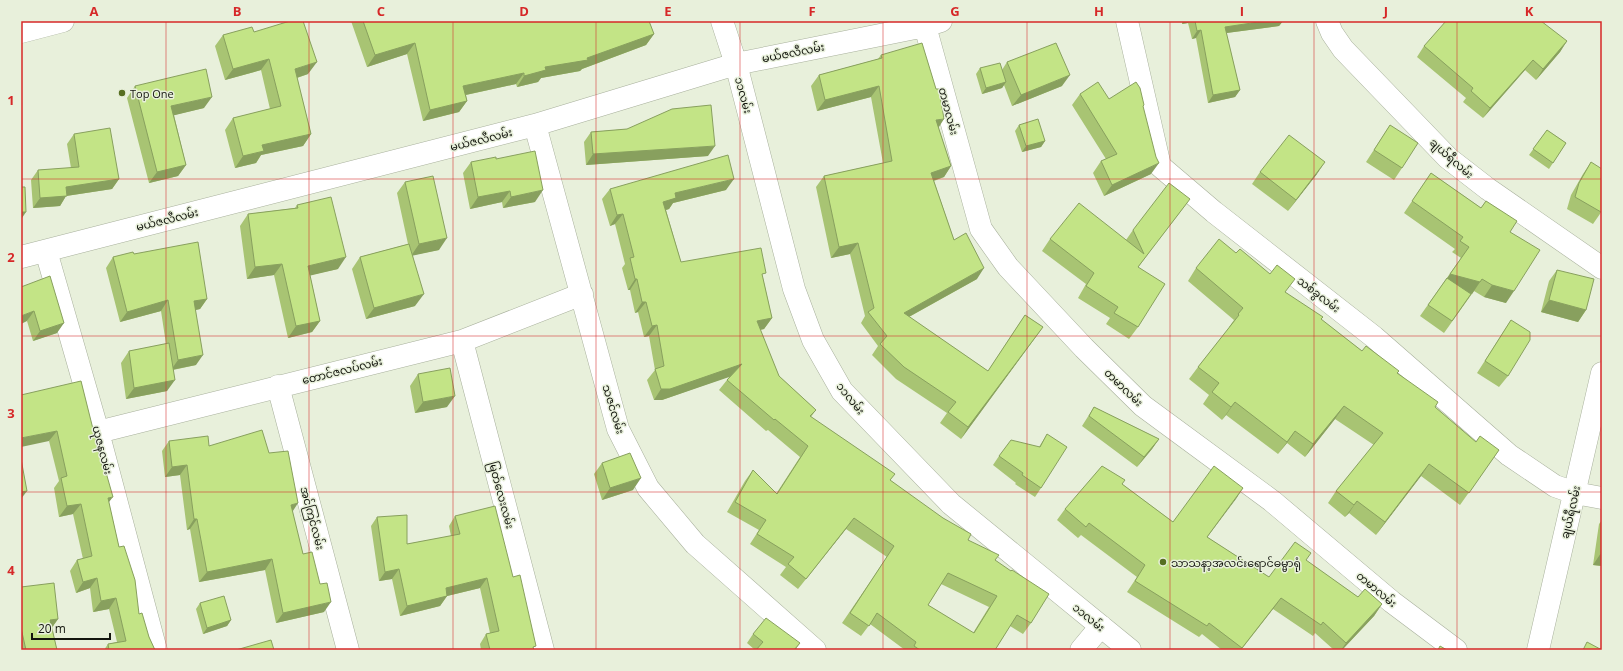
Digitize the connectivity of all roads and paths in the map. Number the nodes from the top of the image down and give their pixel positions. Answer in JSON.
{"nodes":[{"id":1,"x":63,"y":21,"type":"edge"},
{"id":2,"x":722,"y":21,"type":"edge"},
{"id":3,"x":1127,"y":21,"type":"edge"},
{"id":4,"x":1327,"y":21,"type":"edge"},
{"id":5,"x":933,"y":23,"type":"edge"},
{"id":6,"x":21,"y":32,"type":"edge"},
{"id":7,"x":736,"y":64,"type":"junction"},
{"id":8,"x":534,"y":125,"type":"junction"},
{"id":9,"x":46,"y":251,"type":"junction"},
{"id":10,"x":21,"y":257,"type":"edge"},
{"id":11,"x":1602,"y":268,"type":"edge"},
{"id":12,"x":582,"y":294,"type":"junction"},
{"id":13,"x":462,"y":341,"type":"junction"},
{"id":14,"x":1602,"y":373,"type":"edge"},
{"id":15,"x":278,"y":386,"type":"junction"},
{"id":16,"x":98,"y":432,"type":"junction"},
{"id":17,"x":1575,"y":493,"type":"junction"},
{"id":18,"x":1602,"y":498,"type":"edge"},
{"id":19,"x":1101,"y":626,"type":"junction"},
{"id":20,"x":156,"y":650,"type":"edge"},
{"id":21,"x":348,"y":650,"type":"edge"},
{"id":22,"x":543,"y":650,"type":"edge"},
{"id":23,"x":815,"y":650,"type":"edge"},
{"id":24,"x":1081,"y":650,"type":"edge"},
{"id":25,"x":1130,"y":650,"type":"edge"},
{"id":26,"x":1456,"y":650,"type":"edge"},
{"id":27,"x":1538,"y":650,"type":"edge"}],
"edges":[{"from":1,"to":6,"type":"street"},
{"from":2,"to":7,"type":"street","name":"၁၁လမ်း"},
{"from":3,"to":17,"type":"street","name":"သစ်ခွလမ်း"},
{"from":4,"to":11,"type":"street","name":"ချယ်ရီလမ်း"},
{"from":5,"to":7,"type":"street","name":"မယ်ဇလီလမ်း"},
{"from":5,"to":26,"type":"street","name":"တမာလမ်း"},
{"from":7,"to":8,"type":"street","name":"မယ်ဇလီလမ်း"},
{"from":7,"to":19,"type":"street","name":"၁၁လမ်း"},
{"from":8,"to":9,"type":"street","name":"မယ်ဇလီလမ်း"},
{"from":8,"to":12,"type":"street","name":"သဇင်လမ်း"},
{"from":9,"to":10,"type":"street","name":"မယ်ဇလီလမ်း"},
{"from":9,"to":16,"type":"street","name":"ယုဇနလမ်း"},
{"from":12,"to":13,"type":"street","name":"တောင်ဇလပ်လမ်း"},
{"from":12,"to":23,"type":"street","name":"သဇင်လမ်း"},
{"from":13,"to":15,"type":"street","name":"တောင်ဇလပ်လမ်း"},
{"from":13,"to":22,"type":"street","name":"မြတ်လေးလမ်း"},
{"from":14,"to":17,"type":"street","name":"ချယ်ရီလမ်း"},
{"from":15,"to":16,"type":"street","name":"တောင်ဇလပ်လမ်း"},
{"from":15,"to":21,"type":"street","name":"အင်ကြင်လမ်း"},
{"from":16,"to":20,"type":"street","name":"ယုဇနလမ်း"},
{"from":17,"to":18,"type":"street","name":"သစ်ခွလမ်း"},
{"from":17,"to":27,"type":"street","name":"ချယ်ရီလမ်း"},
{"from":19,"to":24,"type":"street"},
{"from":19,"to":25,"type":"street","name":"၁၁လမ်း"}]}
